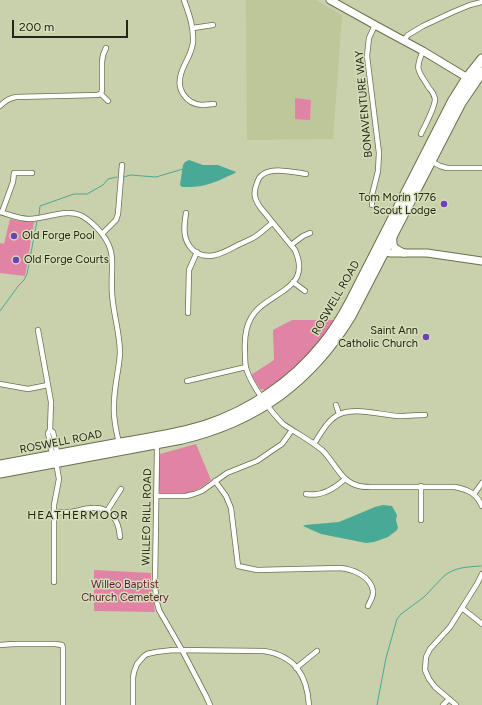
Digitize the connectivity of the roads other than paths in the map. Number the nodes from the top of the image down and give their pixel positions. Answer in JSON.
{"nodes":[{"id":1,"x":184,"y":0,"type":"edge"},
{"id":2,"x":330,"y":0,"type":"edge"},
{"id":3,"x":482,"y":2,"type":"edge"},
{"id":4,"x":469,"y":3,"type":"edge"},
{"id":5,"x":213,"y":25,"type":"dead end"},
{"id":6,"x":374,"y":25,"type":"junction"},
{"id":7,"x":193,"y":28,"type":"junction"},
{"id":8,"x":403,"y":41,"type":"junction"},
{"id":9,"x":106,"y":48,"type":"dead end"},
{"id":10,"x":423,"y":51,"type":"junction"},
{"id":11,"x":482,"y":59,"type":"edge"},
{"id":12,"x":482,"y":72,"type":"edge"},
{"id":13,"x":471,"y":80,"type":"junction"},
{"id":14,"x":101,"y":94,"type":"junction"},
{"id":15,"x":108,"y":101,"type":"dead end"},
{"id":16,"x":214,"y":104,"type":"dead end"},
{"id":17,"x":0,"y":106,"type":"edge"},
{"id":18,"x":421,"y":134,"type":"dead end"},
{"id":19,"x":431,"y":161,"type":"junction"},
{"id":20,"x":122,"y":165,"type":"dead end"},
{"id":21,"x":482,"y":168,"type":"edge"},
{"id":22,"x":32,"y":173,"type":"dead end"},
{"id":23,"x":306,"y":174,"type":"dead end"},
{"id":24,"x":372,"y":205,"type":"dead end"},
{"id":25,"x":1,"y":212,"type":"edge"},
{"id":26,"x":186,"y":213,"type":"dead end"},
{"id":27,"x":272,"y":223,"type":"junction"},
{"id":28,"x":310,"y":233,"type":"dead end"},
{"id":29,"x":102,"y":234,"type":"junction"},
{"id":30,"x":393,"y":234,"type":"junction"},
{"id":31,"x":291,"y":245,"type":"junction"},
{"id":32,"x":381,"y":250,"type":"junction"},
{"id":33,"x":197,"y":252,"type":"junction"},
{"id":34,"x":404,"y":253,"type":"junction"},
{"id":35,"x":482,"y":261,"type":"edge"},
{"id":36,"x":293,"y":282,"type":"junction"},
{"id":37,"x":305,"y":291,"type":"dead end"},
{"id":38,"x":188,"y":313,"type":"dead end"},
{"id":39,"x":38,"y":330,"type":"dead end"},
{"id":40,"x":246,"y":367,"type":"junction"},
{"id":41,"x":187,"y":381,"type":"dead end"},
{"id":42,"x":0,"y":384,"type":"edge"},
{"id":43,"x":48,"y":385,"type":"junction"},
{"id":44,"x":264,"y":401,"type":"junction"},
{"id":45,"x":336,"y":405,"type":"dead end"},
{"id":46,"x":339,"y":414,"type":"junction"},
{"id":47,"x":425,"y":415,"type":"dead end"},
{"id":48,"x":292,"y":430,"type":"junction"},
{"id":49,"x":155,"y":440,"type":"junction"},
{"id":50,"x":314,"y":444,"type":"junction"},
{"id":51,"x":119,"y":447,"type":"junction"},
{"id":52,"x":56,"y":459,"type":"junction"},
{"id":53,"x":0,"y":465,"type":"edge"},
{"id":54,"x":0,"y":473,"type":"edge"},
{"id":55,"x":345,"y":478,"type":"junction"},
{"id":56,"x":215,"y":481,"type":"junction"},
{"id":57,"x":482,"y":483,"type":"edge"},
{"id":58,"x":421,"y":486,"type":"junction"},
{"id":59,"x":121,"y":489,"type":"dead end"},
{"id":60,"x":306,"y":494,"type":"dead end"},
{"id":61,"x":474,"y":494,"type":"junction"},
{"id":62,"x":156,"y":496,"type":"junction"},
{"id":63,"x":482,"y":506,"type":"edge"},
{"id":64,"x":107,"y":511,"type":"junction"},
{"id":65,"x":54,"y":512,"type":"junction"},
{"id":66,"x":421,"y":520,"type":"dead end"},
{"id":67,"x":120,"y":537,"type":"dead end"},
{"id":68,"x":482,"y":574,"type":"edge"},
{"id":69,"x":54,"y":582,"type":"dead end"},
{"id":70,"x":368,"y":606,"type":"dead end"},
{"id":71,"x":462,"y":608,"type":"junction"},
{"id":72,"x":482,"y":624,"type":"edge"},
{"id":73,"x":0,"y":645,"type":"edge"},
{"id":74,"x":182,"y":650,"type":"junction"},
{"id":75,"x":317,"y":652,"type":"dead end"},
{"id":76,"x":296,"y":668,"type":"junction"},
{"id":77,"x":449,"y":699,"type":"junction"},
{"id":78,"x":64,"y":705,"type":"edge"},
{"id":79,"x":133,"y":705,"type":"edge"},
{"id":80,"x":210,"y":705,"type":"edge"},
{"id":81,"x":309,"y":705,"type":"edge"},
{"id":82,"x":443,"y":705,"type":"edge"},
{"id":83,"x":456,"y":705,"type":"edge"}],
"edges":[{"from":1,"to":7,"type":"street"},
{"from":2,"to":6,"type":"street"},
{"from":3,"to":4,"type":"street"},
{"from":4,"to":8,"type":"street"},
{"from":5,"to":7,"type":"street"},
{"from":6,"to":8,"type":"street"},
{"from":6,"to":24,"type":"street","name":"BONAVENTURE WAY"},
{"from":7,"to":16,"type":"street"},
{"from":8,"to":10,"type":"street"},
{"from":9,"to":14,"type":"street"},
{"from":10,"to":13,"type":"street"},
{"from":10,"to":18,"type":"street"},
{"from":11,"to":13,"type":"highway","name":"ROSWELL ROAD"},
{"from":12,"to":13,"type":"highway","name":"ROSWELL ROAD"},
{"from":13,"to":19,"type":"highway","name":"ROSWELL ROAD"},
{"from":13,"to":32,"type":"highway","name":"ROSWELL ROAD"},
{"from":14,"to":15,"type":"street"},
{"from":14,"to":17,"type":"street"},
{"from":19,"to":21,"type":"street"},
{"from":19,"to":30,"type":"highway","name":"ROSWELL ROAD"},
{"from":20,"to":29,"type":"street"},
{"from":22,"to":25,"type":"street"},
{"from":23,"to":27,"type":"street"},
{"from":25,"to":29,"type":"street"},
{"from":26,"to":33,"type":"street"},
{"from":27,"to":31,"type":"street"},
{"from":27,"to":33,"type":"street"},
{"from":28,"to":31,"type":"street"},
{"from":29,"to":51,"type":"street"},
{"from":30,"to":32,"type":"highway","name":"ROSWELL ROAD"},
{"from":30,"to":34,"type":"street"},
{"from":31,"to":36,"type":"street"},
{"from":32,"to":34,"type":"street"},
{"from":32,"to":44,"type":"highway","name":"ROSWELL ROAD"},
{"from":33,"to":38,"type":"street"},
{"from":34,"to":35,"type":"street"},
{"from":36,"to":37,"type":"street"},
{"from":36,"to":40,"type":"street"},
{"from":39,"to":43,"type":"street"},
{"from":40,"to":41,"type":"street"},
{"from":40,"to":44,"type":"street"},
{"from":42,"to":43,"type":"street"},
{"from":43,"to":52,"type":"street"},
{"from":44,"to":48,"type":"street"},
{"from":44,"to":49,"type":"highway","name":"ROSWELL ROAD"},
{"from":45,"to":46,"type":"street"},
{"from":46,"to":47,"type":"street"},
{"from":46,"to":50,"type":"street"},
{"from":48,"to":50,"type":"street"},
{"from":48,"to":56,"type":"street"},
{"from":49,"to":51,"type":"highway","name":"ROSWELL ROAD"},
{"from":49,"to":62,"type":"street","name":"WILLEO RILL ROAD"},
{"from":50,"to":55,"type":"street"},
{"from":51,"to":52,"type":"highway","name":"ROSWELL ROAD"},
{"from":52,"to":53,"type":"highway","name":"ROSWELL ROAD"},
{"from":52,"to":54,"type":"highway","name":"ROSWELL ROAD"},
{"from":52,"to":65,"type":"street"},
{"from":55,"to":58,"type":"street"},
{"from":55,"to":60,"type":"street"},
{"from":56,"to":62,"type":"street"},
{"from":56,"to":70,"type":"street"},
{"from":57,"to":61,"type":"street"},
{"from":58,"to":61,"type":"street"},
{"from":58,"to":66,"type":"street"},
{"from":59,"to":64,"type":"street"},
{"from":61,"to":63,"type":"street"},
{"from":62,"to":74,"type":"street","name":"WILLEO RILL ROAD"},
{"from":64,"to":65,"type":"street"},
{"from":64,"to":67,"type":"street"},
{"from":65,"to":69,"type":"street"},
{"from":68,"to":71,"type":"street"},
{"from":71,"to":72,"type":"street"},
{"from":71,"to":77,"type":"street"},
{"from":73,"to":78,"type":"street"},
{"from":74,"to":76,"type":"street"},
{"from":74,"to":79,"type":"street"},
{"from":74,"to":80,"type":"street","name":"WILLEO RILL ROAD"},
{"from":75,"to":76,"type":"street"},
{"from":76,"to":81,"type":"street"},
{"from":77,"to":82,"type":"street"},
{"from":77,"to":83,"type":"street"}]}
